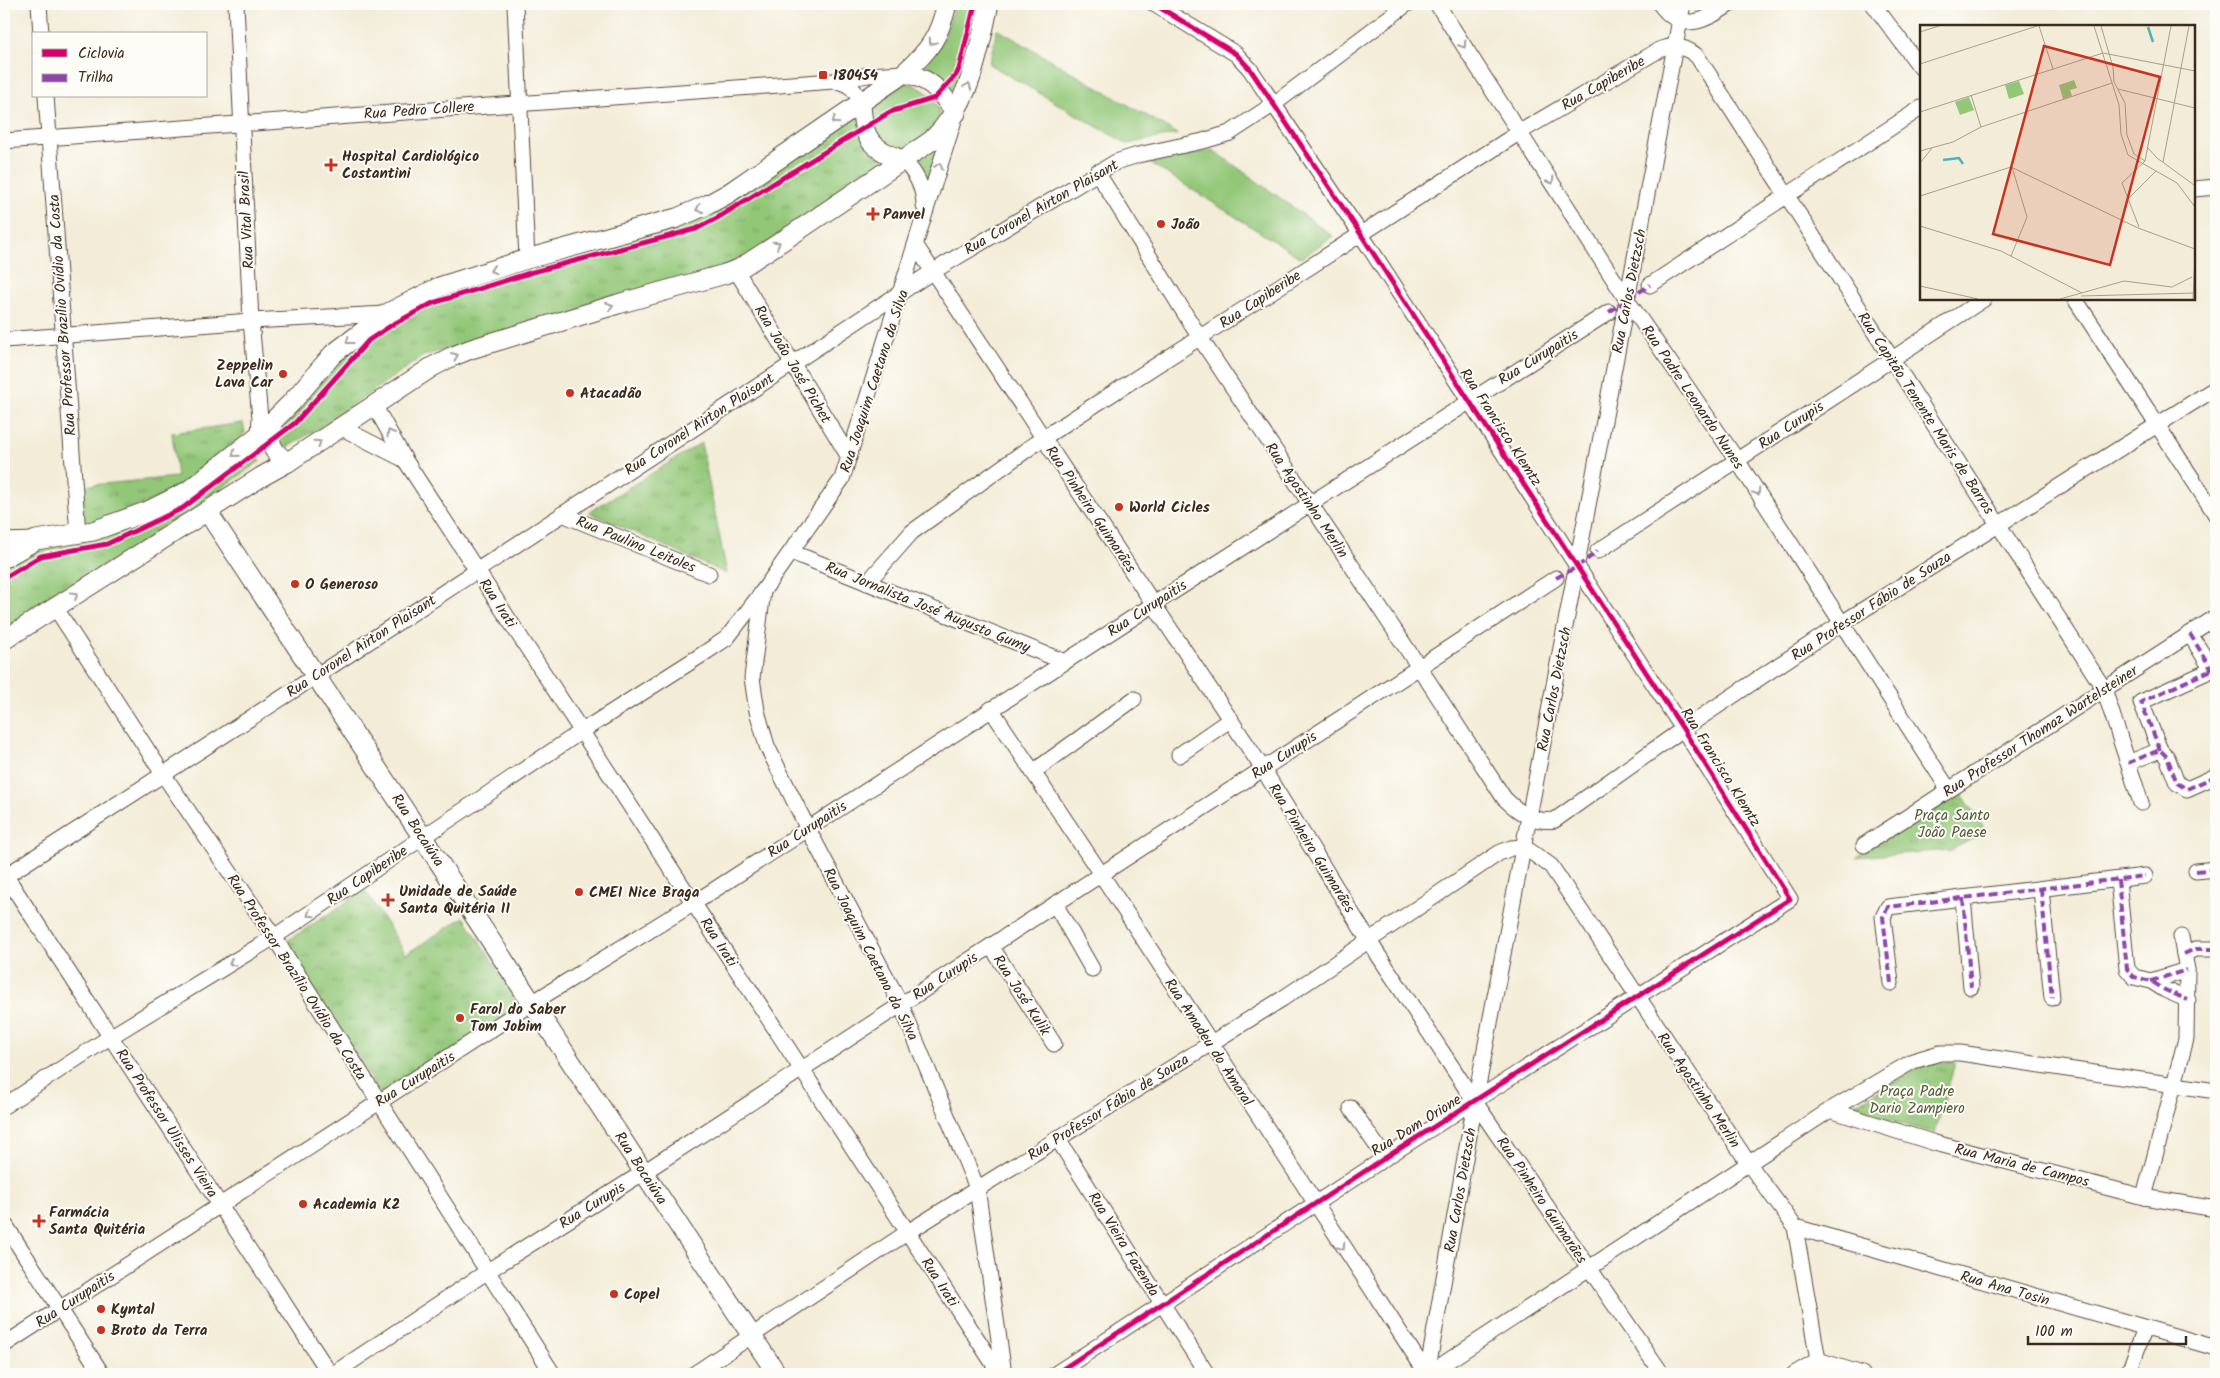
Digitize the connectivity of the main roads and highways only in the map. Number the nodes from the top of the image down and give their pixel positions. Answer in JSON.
{"nodes":[{"id":1,"x":947,"y":4,"type":"edge"},
{"id":2,"x":989,"y":4,"type":"edge"},
{"id":3,"x":904,"y":73,"type":"junction"},
{"id":4,"x":860,"y":104,"type":"junction"},
{"id":5,"x":956,"y":113,"type":"junction"},
{"id":6,"x":902,"y":160,"type":"junction"},
{"id":7,"x":265,"y":429,"type":"junction"},
{"id":8,"x":288,"y":462,"type":"junction"},
{"id":9,"x":261,"y":477,"type":"junction"},
{"id":10,"x":207,"y":511,"type":"junction"},
{"id":11,"x":4,"y":558,"type":"edge"},
{"id":12,"x":4,"y":640,"type":"edge"},
{"id":13,"x":781,"y":1374,"type":"edge"}],
"edges":[{"from":1,"to":3,"type":"main road","one_way":true},
{"from":5,"to":2,"type":"main road","one_way":true},
{"from":3,"to":4,"type":"main road"},
{"from":3,"to":5,"type":"main road"},
{"from":4,"to":6,"type":"main road"},
{"from":4,"to":7,"type":"main road","one_way":true},
{"from":5,"to":6,"type":"main road"},
{"from":8,"to":6,"type":"main road","one_way":true},
{"from":7,"to":8,"type":"main road"},
{"from":7,"to":9,"type":"main road"},
{"from":7,"to":11,"type":"main road","one_way":true},
{"from":8,"to":9,"type":"main road"},
{"from":9,"to":10,"type":"main road"},
{"from":12,"to":10,"type":"main road","one_way":true},
{"from":10,"to":13,"type":"main road","name":"Rua Bocaiúva"}]}
